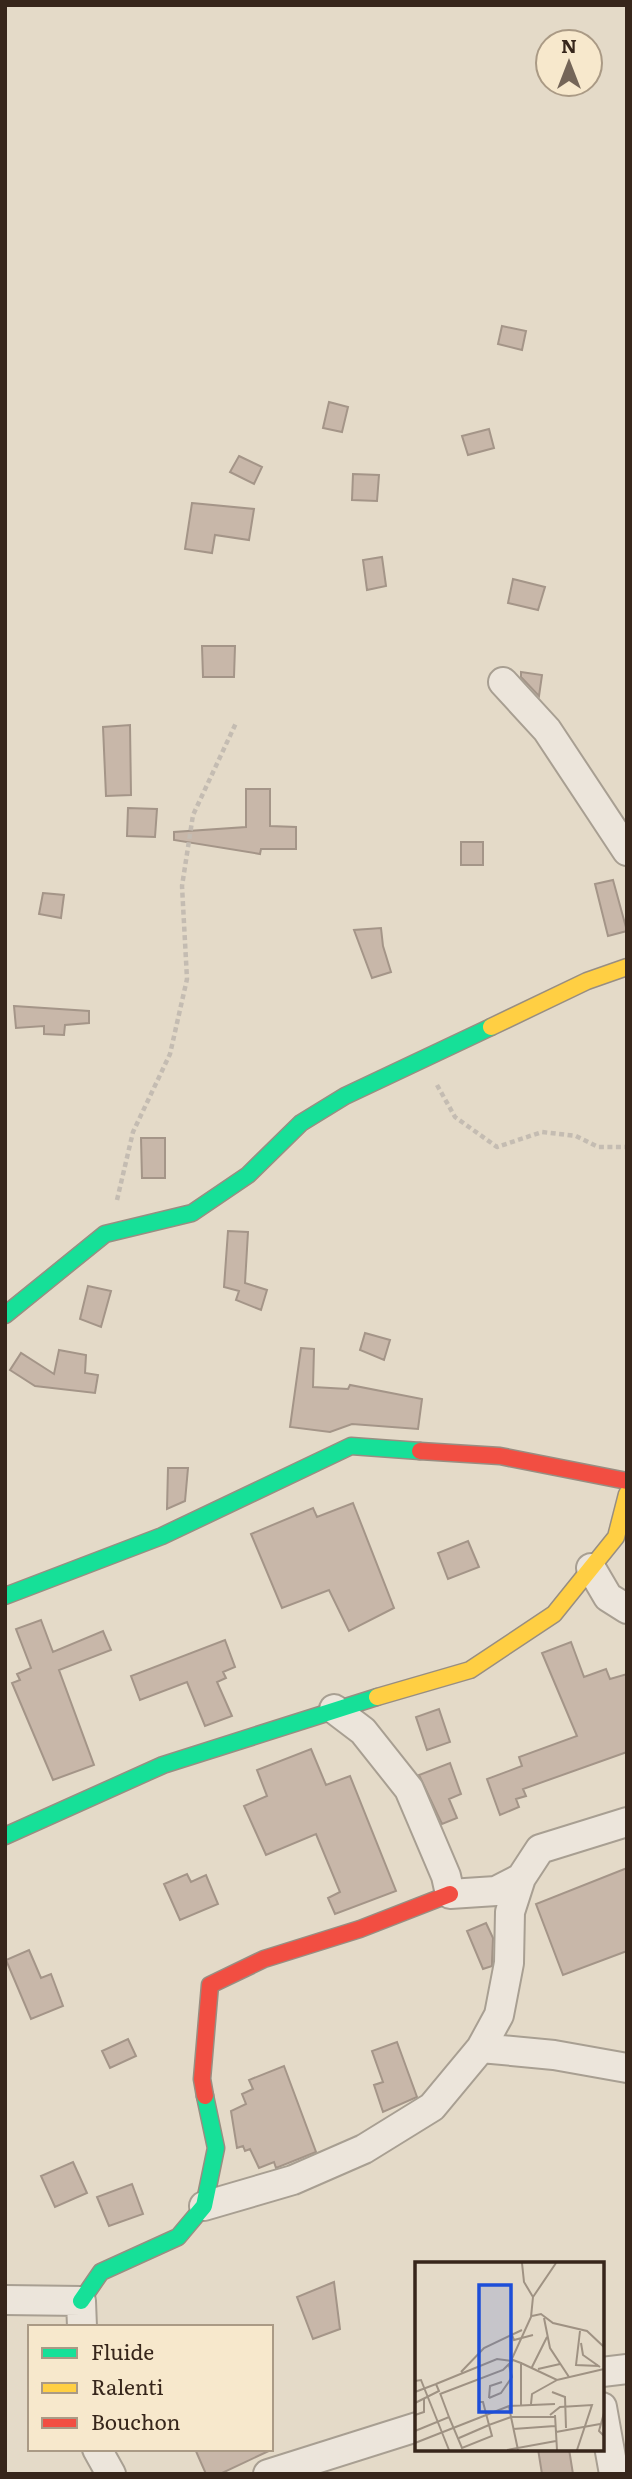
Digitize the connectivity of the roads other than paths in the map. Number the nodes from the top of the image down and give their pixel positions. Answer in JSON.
{"nodes":[{"id":1,"x":503,"y":682,"type":"dead end"},
{"id":2,"x":627,"y":850,"type":"edge"},
{"id":3,"x":624,"y":963,"type":"edge"},
{"id":4,"x":5,"y":1315,"type":"edge"},
{"id":5,"x":627,"y":1481,"type":"edge"},
{"id":6,"x":627,"y":1494,"type":"edge"},
{"id":7,"x":591,"y":1567,"type":"junction"},
{"id":8,"x":5,"y":1596,"type":"edge"},
{"id":9,"x":627,"y":1609,"type":"edge"},
{"id":10,"x":334,"y":1709,"type":"junction"},
{"id":11,"x":627,"y":1822,"type":"edge"},
{"id":12,"x":5,"y":1836,"type":"edge"},
{"id":13,"x":450,"y":1894,"type":"junction"},
{"id":14,"x":503,"y":1901,"type":"junction"},
{"id":15,"x":481,"y":2048,"type":"junction"},
{"id":16,"x":627,"y":2068,"type":"edge"},
{"id":17,"x":204,"y":2206,"type":"junction"},
{"id":18,"x":5,"y":2300,"type":"edge"},
{"id":19,"x":81,"y":2314,"type":"edge"},
{"id":20,"x":627,"y":2369,"type":"edge"},
{"id":21,"x":604,"y":2372,"type":"edge"},
{"id":22,"x":604,"y":2418,"type":"edge"},
{"id":23,"x":415,"y":2428,"type":"edge"},
{"id":24,"x":98,"y":2451,"type":"edge"},
{"id":25,"x":111,"y":2474,"type":"edge"},
{"id":26,"x":268,"y":2474,"type":"edge"},
{"id":27,"x":614,"y":2474,"type":"edge"}],
"edges":[{"from":1,"to":2,"type":"street"},
{"from":3,"to":4,"type":"street"},
{"from":5,"to":8,"type":"street"},
{"from":6,"to":7,"type":"street"},
{"from":7,"to":9,"type":"street"},
{"from":7,"to":10,"type":"street"},
{"from":10,"to":12,"type":"street"},
{"from":10,"to":13,"type":"street"},
{"from":11,"to":14,"type":"street"},
{"from":13,"to":14,"type":"street"},
{"from":13,"to":17,"type":"street"},
{"from":14,"to":15,"type":"street"},
{"from":15,"to":16,"type":"street"},
{"from":15,"to":17,"type":"street"},
{"from":17,"to":19,"type":"street"},
{"from":18,"to":19,"type":"street"},
{"from":20,"to":21,"type":"street"},
{"from":22,"to":27,"type":"street"},
{"from":23,"to":26,"type":"street"},
{"from":24,"to":25,"type":"street"}]}
